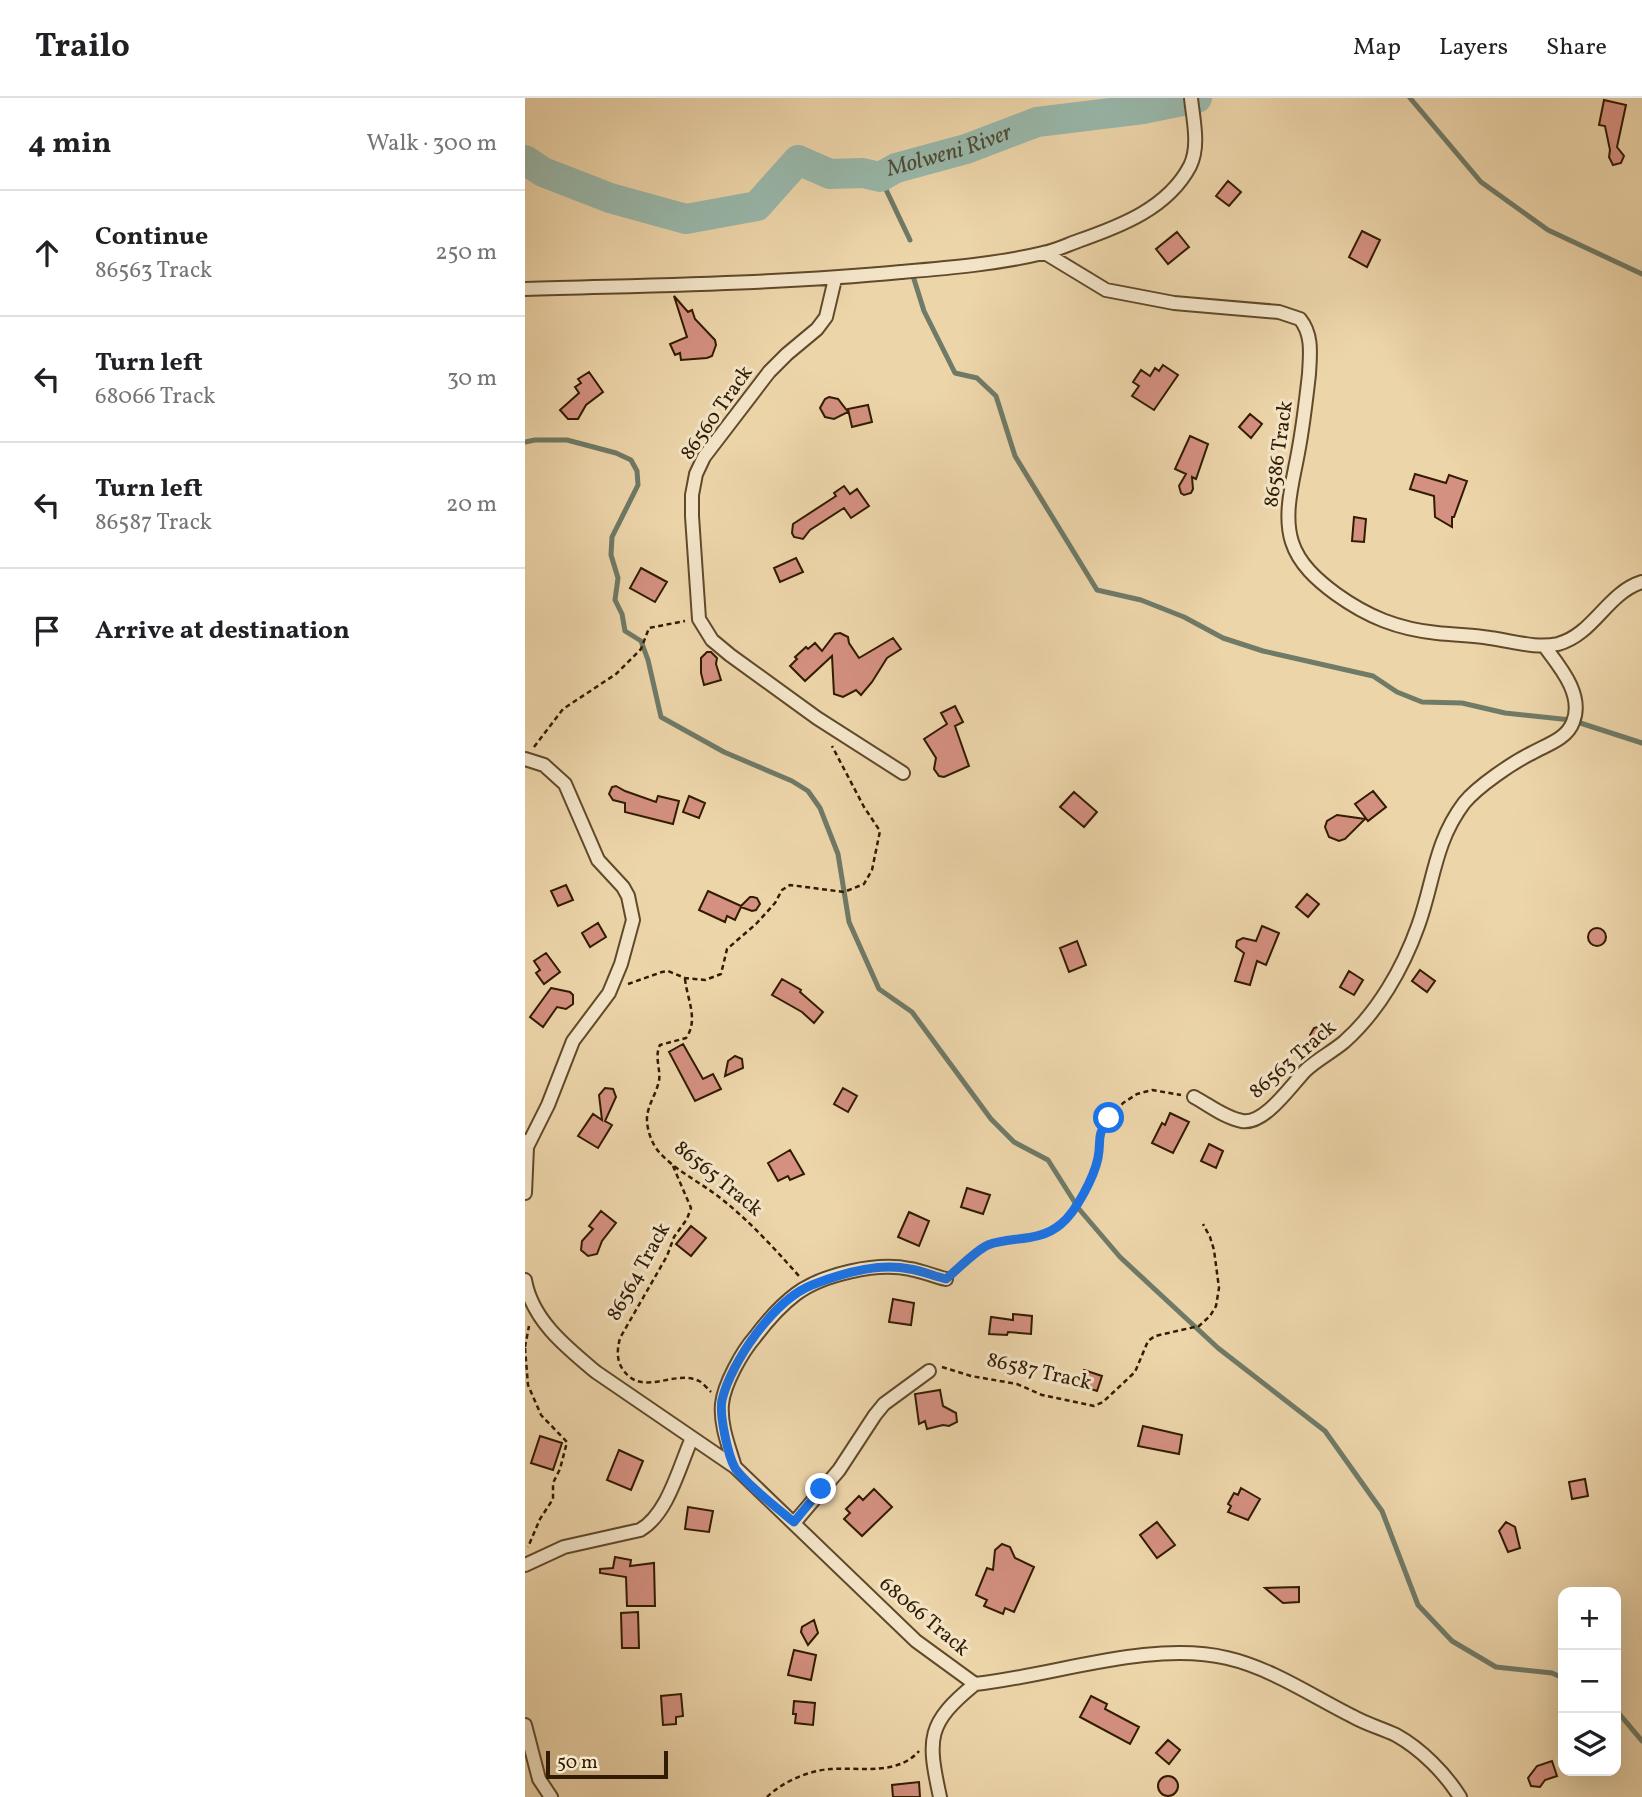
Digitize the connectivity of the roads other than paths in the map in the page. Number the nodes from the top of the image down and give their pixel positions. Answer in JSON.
{"nodes":[{"id":1,"x":1191,"y":98,"type":"edge"},
{"id":2,"x":1045,"y":253,"type":"junction"},
{"id":3,"x":835,"y":279,"type":"junction"},
{"id":4,"x":525,"y":289,"type":"edge"},
{"id":5,"x":1642,"y":582,"type":"edge"},
{"id":6,"x":1545,"y":647,"type":"junction"},
{"id":7,"x":526,"y":759,"type":"edge"},
{"id":8,"x":903,"y":773,"type":"dead end"},
{"id":9,"x":1194,"y":1097,"type":"road end"},
{"id":10,"x":526,"y":1144,"type":"edge"},
{"id":11,"x":525,"y":1194,"type":"edge"},
{"id":12,"x":946,"y":1279,"type":"road end"},
{"id":13,"x":525,"y":1280,"type":"edge"},
{"id":14,"x":929,"y":1371,"type":"road end"},
{"id":15,"x":692,"y":1438,"type":"junction"},
{"id":16,"x":735,"y":1467,"type":"junction"},
{"id":17,"x":794,"y":1522,"type":"junction"},
{"id":18,"x":525,"y":1565,"type":"edge"},
{"id":19,"x":975,"y":1684,"type":"junction"},
{"id":20,"x":525,"y":1726,"type":"edge"},
{"id":21,"x":551,"y":1797,"type":"edge"},
{"id":22,"x":940,"y":1797,"type":"edge"},
{"id":23,"x":1460,"y":1797,"type":"edge"}],
"edges":[{"from":1,"to":2,"type":"street"},
{"from":2,"to":3,"type":"street"},
{"from":2,"to":6,"type":"street","name":"86586 Track"},
{"from":3,"to":4,"type":"street"},
{"from":3,"to":8,"type":"street","name":"86560 Track"},
{"from":5,"to":6,"type":"street"},
{"from":6,"to":9,"type":"street","name":"86563 Track"},
{"from":7,"to":10,"type":"street"},
{"from":10,"to":11,"type":"street"},
{"from":12,"to":16,"type":"street"},
{"from":13,"to":15,"type":"street","name":"68066 Track"},
{"from":14,"to":17,"type":"street"},
{"from":15,"to":16,"type":"street","name":"68066 Track"},
{"from":15,"to":18,"type":"street"},
{"from":16,"to":17,"type":"street","name":"68066 Track"},
{"from":17,"to":19,"type":"street","name":"68066 Track"},
{"from":19,"to":22,"type":"street"},
{"from":19,"to":23,"type":"street","name":"68066 Track"},
{"from":20,"to":21,"type":"street"}]}
